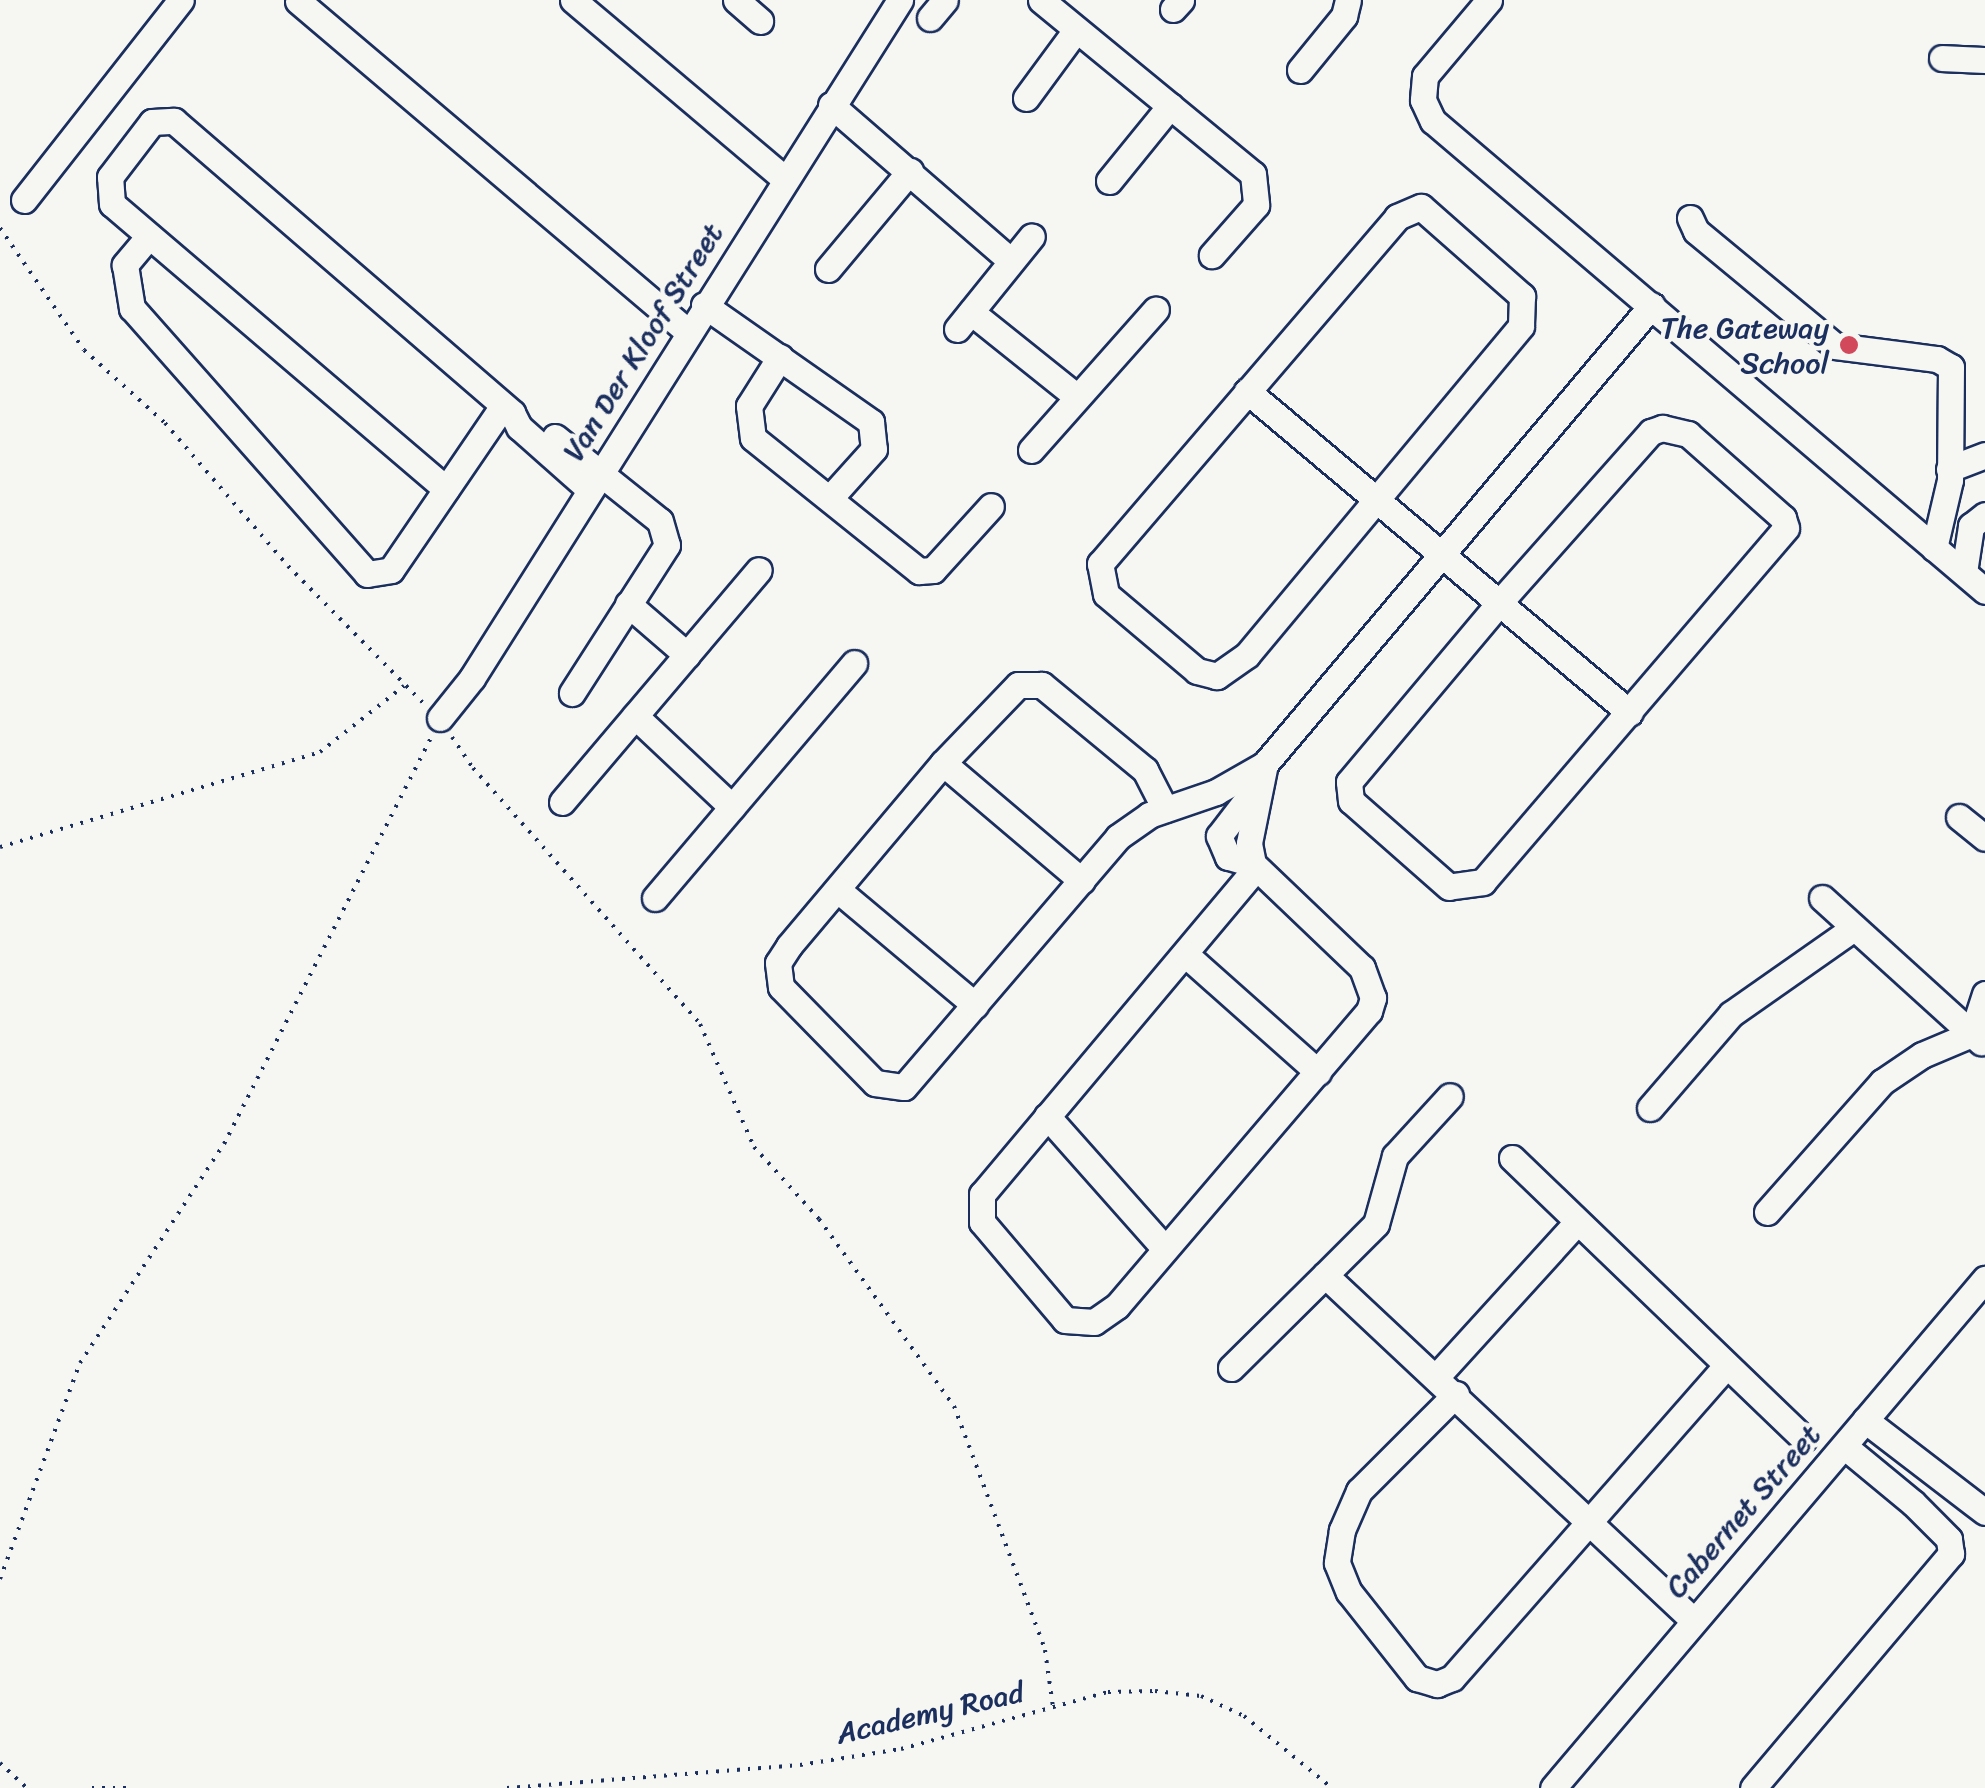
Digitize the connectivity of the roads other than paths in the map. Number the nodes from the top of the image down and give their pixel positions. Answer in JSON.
{"nodes":[{"id":1,"x":181,"y":0,"type":"edge"},
{"id":2,"x":298,"y":0,"type":"edge"},
{"id":3,"x":572,"y":0,"type":"edge"},
{"id":4,"x":736,"y":0,"type":"edge"},
{"id":5,"x":900,"y":0,"type":"edge"},
{"id":6,"x":1041,"y":0,"type":"edge"},
{"id":7,"x":1348,"y":0,"type":"edge"},
{"id":8,"x":1489,"y":0,"type":"edge"},
{"id":9,"x":760,"y":20,"type":"dead end"},
{"id":10,"x":1076,"y":30,"type":"junction"},
{"id":11,"x":1942,"y":58,"type":"dead end"},
{"id":12,"x":1985,"y":60,"type":"edge"},
{"id":13,"x":1300,"y":70,"type":"dead end"},
{"id":14,"x":1026,"y":98,"type":"dead end"},
{"id":15,"x":830,"y":105,"type":"junction"},
{"id":16,"x":1170,"y":106,"type":"junction"},
{"id":17,"x":910,"y":171,"type":"junction"},
{"id":18,"x":784,"y":178,"type":"junction"},
{"id":19,"x":1110,"y":181,"type":"dead end"},
{"id":20,"x":24,"y":200,"type":"dead end"},
{"id":21,"x":1690,"y":218,"type":"dead end"},
{"id":22,"x":149,"y":236,"type":"junction"},
{"id":23,"x":1032,"y":236,"type":"dead end"},
{"id":24,"x":1212,"y":255,"type":"dead end"},
{"id":25,"x":1011,"y":261,"type":"junction"},
{"id":26,"x":828,"y":269,"type":"dead end"},
{"id":27,"x":704,"y":305,"type":"junction"},
{"id":28,"x":1652,"y":305,"type":"junction"},
{"id":29,"x":1156,"y":309,"type":"dead end"},
{"id":30,"x":687,"y":331,"type":"junction"},
{"id":31,"x":780,"y":357,"type":"junction"},
{"id":32,"x":1247,"y":391,"type":"junction"},
{"id":33,"x":1077,"y":396,"type":"junction"},
{"id":34,"x":508,"y":409,"type":"junction"},
{"id":35,"x":1031,"y":450,"type":"dead end"},
{"id":36,"x":1985,"y":455,"type":"edge"},
{"id":37,"x":1950,"y":469,"type":"junction"},
{"id":38,"x":594,"y":480,"type":"junction"},
{"id":39,"x":446,"y":489,"type":"junction"},
{"id":40,"x":831,"y":497,"type":"junction"},
{"id":41,"x":1376,"y":501,"type":"junction"},
{"id":42,"x":991,"y":506,"type":"dead end"},
{"id":43,"x":1985,"y":514,"type":"edge"},
{"id":44,"x":1934,"y":548,"type":"junction"},
{"id":45,"x":1439,"y":553,"type":"junction"},
{"id":46,"x":759,"y":570,"type":"dead end"},
{"id":47,"x":1964,"y":572,"type":"junction"},
{"id":48,"x":1985,"y":591,"type":"edge"},
{"id":49,"x":1499,"y":603,"type":"junction"},
{"id":50,"x":628,"y":604,"type":"junction"},
{"id":51,"x":687,"y":655,"type":"junction"},
{"id":52,"x":854,"y":662,"type":"dead end"},
{"id":53,"x":572,"y":692,"type":"dead end"},
{"id":54,"x":1630,"y":713,"type":"junction"},
{"id":55,"x":635,"y":716,"type":"junction"},
{"id":56,"x":440,"y":718,"type":"road end"},
{"id":57,"x":943,"y":763,"type":"junction"},
{"id":58,"x":1264,"y":772,"type":"junction"},
{"id":59,"x":562,"y":802,"type":"dead end"},
{"id":60,"x":732,"y":807,"type":"junction"},
{"id":61,"x":1165,"y":809,"type":"junction"},
{"id":62,"x":1959,"y":817,"type":"dead end"},
{"id":63,"x":1985,"y":838,"type":"edge"},
{"id":64,"x":1254,"y":866,"type":"junction"},
{"id":65,"x":1082,"y":881,"type":"junction"},
{"id":66,"x":838,"y":890,"type":"junction"},
{"id":67,"x":655,"y":898,"type":"dead end"},
{"id":68,"x":1822,"y":898,"type":"dead end"},
{"id":69,"x":1854,"y":928,"type":"junction"},
{"id":70,"x":1185,"y":954,"type":"junction"},
{"id":71,"x":1985,"y":994,"type":"edge"},
{"id":72,"x":975,"y":1005,"type":"junction"},
{"id":73,"x":1979,"y":1040,"type":"edge"},
{"id":74,"x":1318,"y":1072,"type":"junction"},
{"id":75,"x":1450,"y":1096,"type":"dead end"},
{"id":76,"x":1650,"y":1108,"type":"dead end"},
{"id":77,"x":1047,"y":1116,"type":"junction"},
{"id":78,"x":1512,"y":1158,"type":"dead end"},
{"id":79,"x":1767,"y":1212,"type":"dead end"},
{"id":80,"x":1577,"y":1222,"type":"junction"},
{"id":81,"x":1164,"y":1248,"type":"junction"},
{"id":82,"x":1326,"y":1275,"type":"junction"},
{"id":83,"x":1985,"y":1279,"type":"edge"},
{"id":84,"x":1726,"y":1367,"type":"junction"},
{"id":85,"x":1231,"y":1368,"type":"dead end"},
{"id":86,"x":1437,"y":1376,"type":"junction"},
{"id":87,"x":1456,"y":1394,"type":"junction"},
{"id":88,"x":1865,"y":1420,"type":"junction"},
{"id":89,"x":1804,"y":1439,"type":"dead end"},
{"id":90,"x":1844,"y":1446,"type":"junction"},
{"id":91,"x":1985,"y":1512,"type":"edge"},
{"id":92,"x":1593,"y":1522,"type":"junction"},
{"id":93,"x":1692,"y":1618,"type":"junction"},
{"id":94,"x":1554,"y":1788,"type":"edge"},
{"id":95,"x":1753,"y":1788,"type":"edge"}],
"edges":[{"from":1,"to":20,"type":"street"},
{"from":2,"to":30,"type":"street"},
{"from":3,"to":18,"type":"street"},
{"from":4,"to":9,"type":"street"},
{"from":5,"to":15,"type":"street","name":"Van Der Kloof Street"},
{"from":6,"to":10,"type":"street"},
{"from":7,"to":13,"type":"street"},
{"from":8,"to":28,"type":"street"},
{"from":10,"to":14,"type":"street"},
{"from":10,"to":16,"type":"street"},
{"from":11,"to":12,"type":"street"},
{"from":15,"to":17,"type":"street"},
{"from":15,"to":18,"type":"street","name":"Van Der Kloof Street"},
{"from":16,"to":19,"type":"street"},
{"from":16,"to":24,"type":"street"},
{"from":17,"to":25,"type":"street"},
{"from":17,"to":26,"type":"street"},
{"from":18,"to":27,"type":"street","name":"Van Der Kloof Street"},
{"from":21,"to":37,"type":"street"},
{"from":22,"to":34,"type":"street"},
{"from":22,"to":39,"type":"street"},
{"from":22,"to":39,"type":"street"},
{"from":23,"to":25,"type":"street"},
{"from":25,"to":33,"type":"street"},
{"from":27,"to":30,"type":"street","name":"Van Der Kloof Street"},
{"from":27,"to":31,"type":"street"},
{"from":28,"to":44,"type":"street"},
{"from":28,"to":45,"type":"street"},
{"from":29,"to":33,"type":"street"},
{"from":30,"to":38,"type":"street","name":"Van Der Kloof Street"},
{"from":31,"to":40,"type":"street"},
{"from":31,"to":40,"type":"street"},
{"from":32,"to":41,"type":"street"},
{"from":32,"to":41,"type":"street"},
{"from":32,"to":41,"type":"street"},
{"from":33,"to":35,"type":"street"},
{"from":34,"to":38,"type":"street"},
{"from":34,"to":39,"type":"street"},
{"from":36,"to":37,"type":"street"},
{"from":37,"to":44,"type":"street"},
{"from":38,"to":50,"type":"street"},
{"from":38,"to":56,"type":"street","name":"Van Der Kloof Street"},
{"from":40,"to":42,"type":"street"},
{"from":41,"to":45,"type":"street"},
{"from":43,"to":47,"type":"street"},
{"from":44,"to":47,"type":"street"},
{"from":45,"to":49,"type":"street"},
{"from":45,"to":58,"type":"street"},
{"from":46,"to":51,"type":"street"},
{"from":47,"to":48,"type":"street"},
{"from":49,"to":54,"type":"street"},
{"from":49,"to":54,"type":"street"},
{"from":49,"to":54,"type":"street"},
{"from":50,"to":51,"type":"street"},
{"from":50,"to":53,"type":"street"},
{"from":51,"to":55,"type":"street"},
{"from":52,"to":60,"type":"street"},
{"from":55,"to":59,"type":"street"},
{"from":55,"to":60,"type":"street"},
{"from":57,"to":61,"type":"street"},
{"from":57,"to":65,"type":"street"},
{"from":57,"to":66,"type":"street"},
{"from":58,"to":61,"type":"street"},
{"from":58,"to":64,"type":"street"},
{"from":60,"to":67,"type":"street"},
{"from":61,"to":65,"type":"street"},
{"from":62,"to":63,"type":"street"},
{"from":64,"to":70,"type":"street"},
{"from":64,"to":74,"type":"street"},
{"from":65,"to":72,"type":"street"},
{"from":66,"to":72,"type":"street"},
{"from":66,"to":72,"type":"street"},
{"from":68,"to":69,"type":"street"},
{"from":69,"to":73,"type":"street"},
{"from":69,"to":76,"type":"street"},
{"from":70,"to":74,"type":"street"},
{"from":70,"to":77,"type":"street"},
{"from":71,"to":73,"type":"street"},
{"from":73,"to":79,"type":"street"},
{"from":74,"to":81,"type":"street"},
{"from":75,"to":82,"type":"street"},
{"from":77,"to":81,"type":"street"},
{"from":77,"to":81,"type":"street"},
{"from":78,"to":80,"type":"street"},
{"from":80,"to":84,"type":"street"},
{"from":80,"to":86,"type":"street"},
{"from":82,"to":85,"type":"street"},
{"from":82,"to":86,"type":"street"},
{"from":83,"to":88,"type":"street","name":"Cabernet Street"},
{"from":84,"to":89,"type":"street"},
{"from":84,"to":92,"type":"street"},
{"from":86,"to":87,"type":"street"},
{"from":87,"to":92,"type":"street"},
{"from":87,"to":92,"type":"street"},
{"from":88,"to":90,"type":"street","name":"Cabernet Street"},
{"from":88,"to":91,"type":"street"},
{"from":90,"to":93,"type":"street","name":"Cabernet Street"},
{"from":90,"to":95,"type":"street"},
{"from":92,"to":93,"type":"street"},
{"from":93,"to":94,"type":"street","name":"Cabernet Street"}]}
